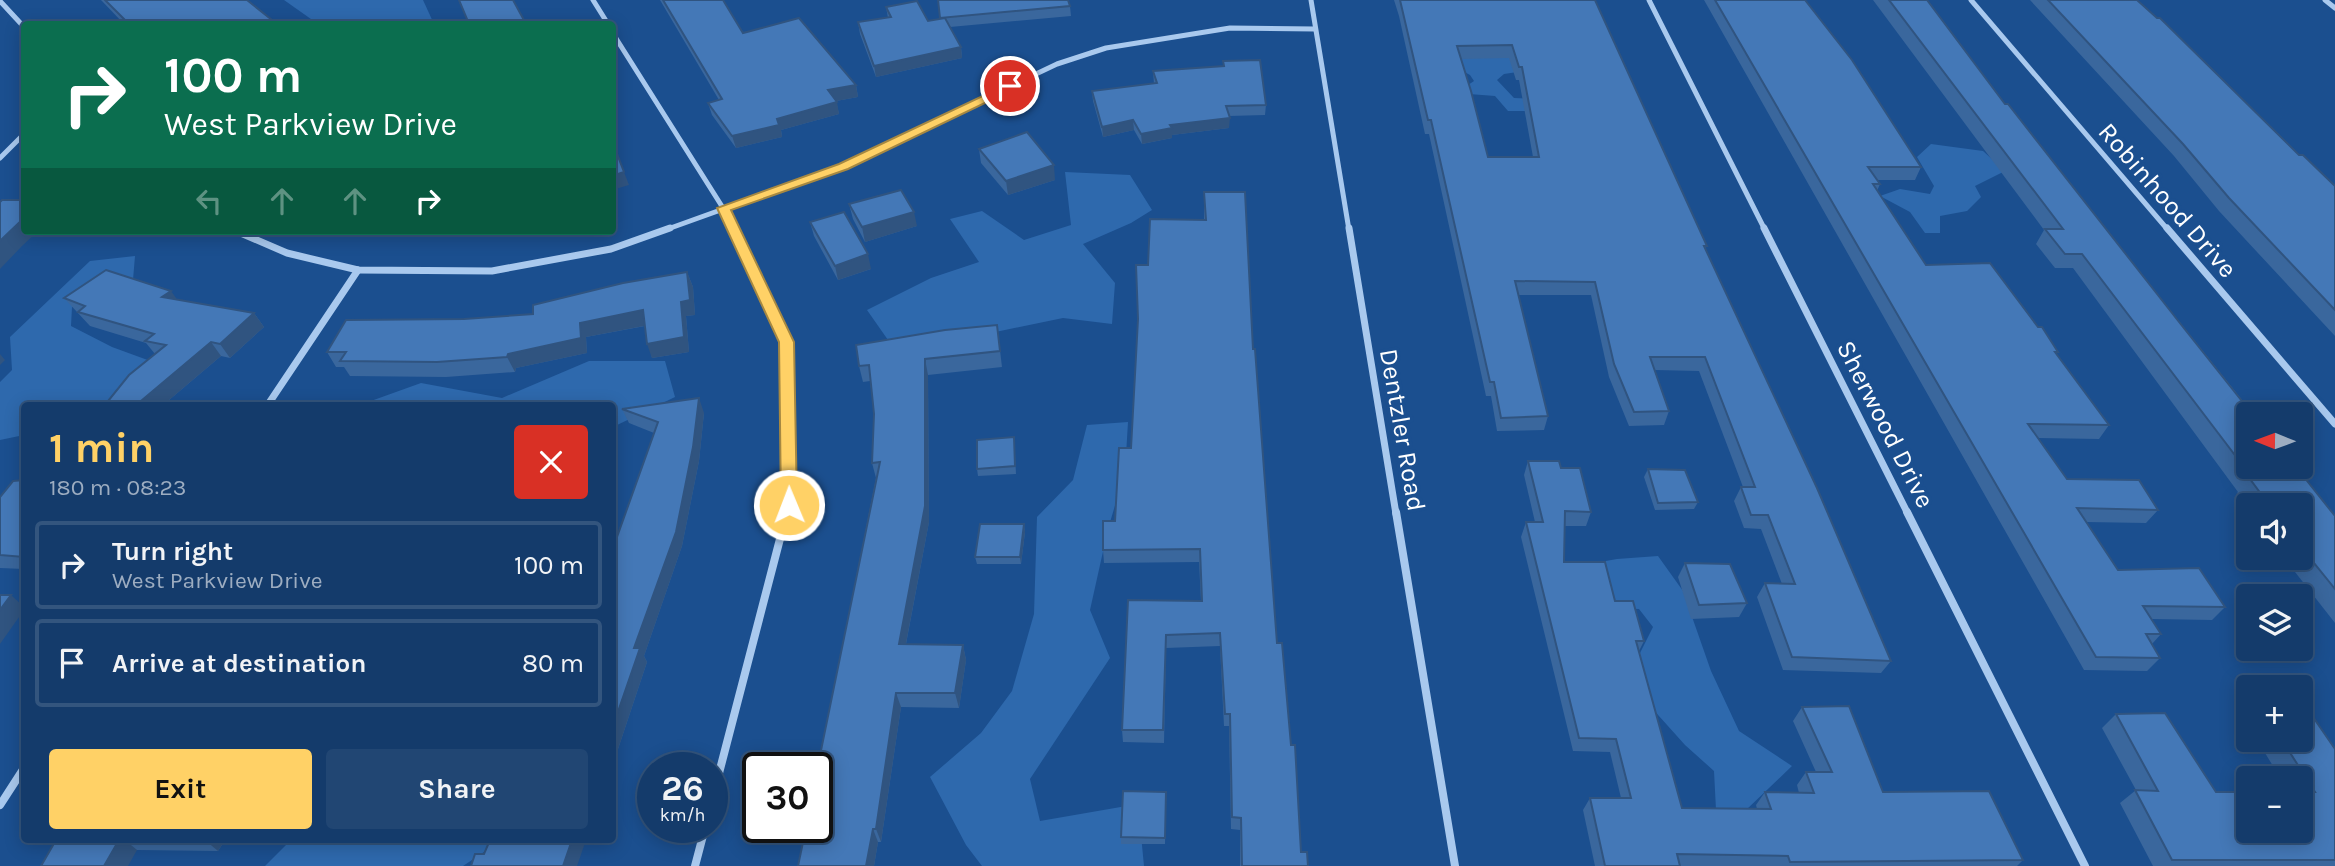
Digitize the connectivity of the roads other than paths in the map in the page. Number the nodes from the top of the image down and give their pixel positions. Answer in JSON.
{"nodes":[{"id":1,"x":593,"y":0,"type":"edge"},
{"id":2,"x":1311,"y":0,"type":"edge"},
{"id":3,"x":1649,"y":0,"type":"edge"},
{"id":4,"x":1971,"y":0,"type":"edge"},
{"id":5,"x":2325,"y":0,"type":"edge"},
{"id":6,"x":0,"y":1,"type":"edge"},
{"id":7,"x":2335,"y":8,"type":"edge"},
{"id":8,"x":606,"y":21,"type":"edge"},
{"id":9,"x":21,"y":24,"type":"edge"},
{"id":10,"x":1315,"y":29,"type":"junction"},
{"id":11,"x":616,"y":38,"type":"edge"},
{"id":12,"x":21,"y":137,"type":"edge"},
{"id":13,"x":0,"y":158,"type":"edge"},
{"id":14,"x":723,"y":208,"type":"junction"},
{"id":15,"x":245,"y":235,"type":"edge"},
{"id":16,"x":358,"y":270,"type":"junction"},
{"id":17,"x":270,"y":402,"type":"edge"},
{"id":18,"x":2335,"y":424,"type":"edge"},
{"id":19,"x":725,"y":752,"type":"edge"},
{"id":20,"x":21,"y":773,"type":"edge"},
{"id":21,"x":0,"y":805,"type":"edge"},
{"id":22,"x":701,"y":843,"type":"edge"},
{"id":23,"x":695,"y":866,"type":"edge"},
{"id":24,"x":1455,"y":866,"type":"edge"},
{"id":25,"x":2085,"y":866,"type":"edge"}],
"edges":[{"from":1,"to":8,"type":"street"},
{"from":2,"to":10,"type":"street","name":"Dentzler Road"},
{"from":3,"to":25,"type":"street","name":"Sherwood Drive"},
{"from":4,"to":18,"type":"street","name":"Robinhood Drive"},
{"from":5,"to":7,"type":"street"},
{"from":6,"to":9,"type":"street"},
{"from":10,"to":14,"type":"street"},
{"from":10,"to":24,"type":"street","name":"Dentzler Road"},
{"from":11,"to":14,"type":"street"},
{"from":12,"to":13,"type":"street"},
{"from":14,"to":16,"type":"street"},
{"from":14,"to":19,"type":"street"},
{"from":15,"to":16,"type":"street"},
{"from":16,"to":17,"type":"street"},
{"from":20,"to":21,"type":"street"},
{"from":22,"to":23,"type":"street"}]}
